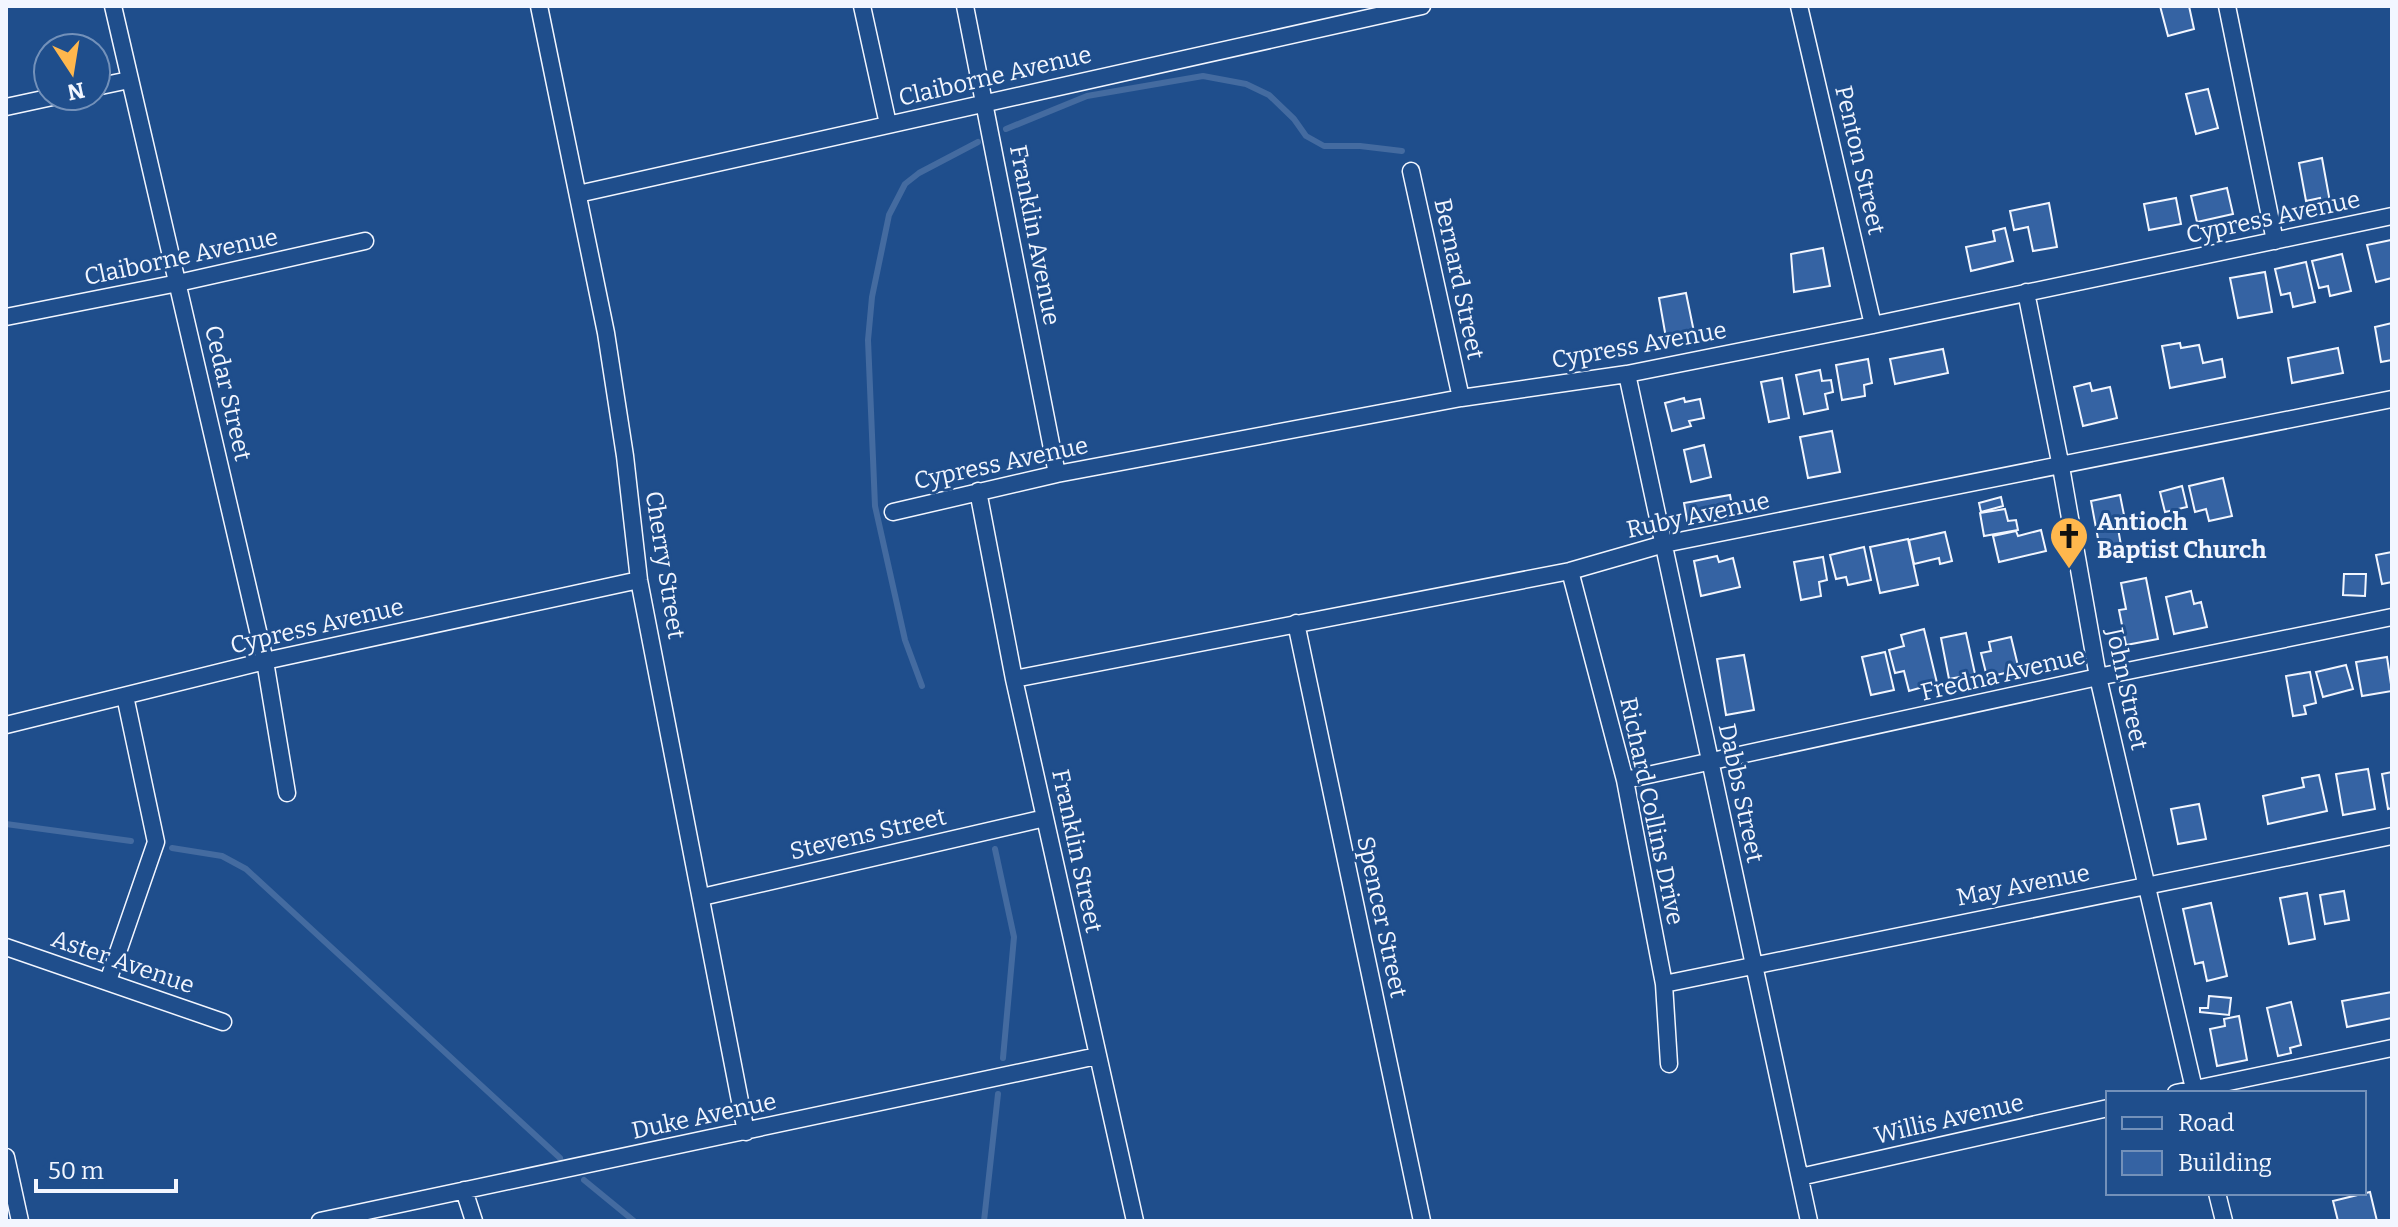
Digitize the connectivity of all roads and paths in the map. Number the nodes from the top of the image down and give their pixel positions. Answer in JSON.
{"nodes":[{"id":1,"x":113,"y":6,"type":"edge"},
{"id":2,"x":539,"y":6,"type":"edge"},
{"id":3,"x":862,"y":6,"type":"edge"},
{"id":4,"x":965,"y":6,"type":"edge"},
{"id":5,"x":1422,"y":6,"type":"edge"},
{"id":6,"x":1799,"y":6,"type":"edge"},
{"id":7,"x":2227,"y":6,"type":"edge"},
{"id":8,"x":1383,"y":10,"type":"edge"},
{"id":9,"x":129,"y":80,"type":"junction"},
{"id":10,"x":112,"y":84,"type":"edge"},
{"id":11,"x":32,"y":101,"type":"edge"},
{"id":12,"x":986,"y":102,"type":"junction"},
{"id":13,"x":6,"y":107,"type":"edge"},
{"id":14,"x":888,"y":124,"type":"junction"},
{"id":15,"x":1411,"y":171,"type":"dead end"},
{"id":16,"x":578,"y":194,"type":"junction"},
{"id":17,"x":2392,"y":216,"type":"edge"},
{"id":18,"x":365,"y":241,"type":"dead end"},
{"id":19,"x":2275,"y":241,"type":"junction"},
{"id":20,"x":178,"y":283,"type":"junction"},
{"id":21,"x":2026,"y":292,"type":"junction"},
{"id":22,"x":6,"y":317,"type":"edge"},
{"id":23,"x":1873,"y":325,"type":"junction"},
{"id":24,"x":1627,"y":374,"type":"junction"},
{"id":25,"x":1461,"y":398,"type":"junction"},
{"id":26,"x":2392,"y":399,"type":"edge"},
{"id":27,"x":2061,"y":467,"type":"junction"},
{"id":28,"x":1057,"y":474,"type":"junction"},
{"id":29,"x":978,"y":491,"type":"junction"},
{"id":30,"x":893,"y":512,"type":"dead end"},
{"id":31,"x":1664,"y":544,"type":"junction"},
{"id":32,"x":1570,"y":571,"type":"junction"},
{"id":33,"x":639,"y":580,"type":"junction"},
{"id":34,"x":2392,"y":617,"type":"edge"},
{"id":35,"x":1296,"y":623,"type":"junction"},
{"id":36,"x":265,"y":661,"type":"junction"},
{"id":37,"x":2098,"y":677,"type":"junction"},
{"id":38,"x":1014,"y":679,"type":"junction"},
{"id":39,"x":125,"y":696,"type":"junction"},
{"id":40,"x":6,"y":725,"type":"edge"},
{"id":41,"x":1711,"y":763,"type":"junction"},
{"id":42,"x":1625,"y":780,"type":"junction"},
{"id":43,"x":287,"y":793,"type":"dead end"},
{"id":44,"x":1045,"y":818,"type":"junction"},
{"id":45,"x":2392,"y":836,"type":"edge"},
{"id":46,"x":2145,"y":885,"type":"junction"},
{"id":47,"x":702,"y":897,"type":"junction"},
{"id":48,"x":6,"y":947,"type":"edge"},
{"id":49,"x":1752,"y":964,"type":"junction"},
{"id":50,"x":108,"y":981,"type":"junction"},
{"id":51,"x":1664,"y":984,"type":"junction"},
{"id":52,"x":223,"y":1022,"type":"dead end"},
{"id":53,"x":2392,"y":1048,"type":"edge"},
{"id":54,"x":1097,"y":1056,"type":"junction"},
{"id":55,"x":1669,"y":1064,"type":"dead end"},
{"id":56,"x":2195,"y":1091,"type":"edge"},
{"id":57,"x":2106,"y":1108,"type":"edge"},
{"id":58,"x":746,"y":1132,"type":"junction"},
{"id":59,"x":6,"y":1157,"type":"edge"},
{"id":60,"x":1800,"y":1177,"type":"junction"},
{"id":61,"x":464,"y":1190,"type":"junction"},
{"id":62,"x":2218,"y":1195,"type":"edge"},
{"id":63,"x":20,"y":1221,"type":"edge"},
{"id":64,"x":320,"y":1221,"type":"edge"},
{"id":65,"x":474,"y":1221,"type":"edge"},
{"id":66,"x":1135,"y":1221,"type":"edge"},
{"id":67,"x":1422,"y":1221,"type":"edge"},
{"id":68,"x":1809,"y":1221,"type":"edge"},
{"id":69,"x":2224,"y":1221,"type":"edge"}],
"edges":[{"from":1,"to":9,"type":"street","name":"Cedar Street"},
{"from":2,"to":16,"type":"street","name":"Cherry Street"},
{"from":3,"to":14,"type":"street"},
{"from":4,"to":12,"type":"street","name":"Franklin Avenue"},
{"from":5,"to":8,"type":"street","name":"Claiborne Avenue"},
{"from":6,"to":23,"type":"street","name":"Penton Street"},
{"from":7,"to":19,"type":"street"},
{"from":8,"to":12,"type":"street","name":"Claiborne Avenue"},
{"from":9,"to":10,"type":"street"},
{"from":9,"to":20,"type":"street","name":"Cedar Street"},
{"from":11,"to":13,"type":"street"},
{"from":12,"to":14,"type":"street","name":"Claiborne Avenue"},
{"from":12,"to":28,"type":"street","name":"Franklin Avenue"},
{"from":14,"to":16,"type":"street","name":"Claiborne Avenue"},
{"from":15,"to":25,"type":"street","name":"Bernard Street"},
{"from":16,"to":33,"type":"street","name":"Cherry Street"},
{"from":17,"to":19,"type":"street","name":"Cypress Avenue"},
{"from":18,"to":20,"type":"street","name":"Claiborne Avenue"},
{"from":19,"to":21,"type":"street","name":"Cypress Avenue"},
{"from":20,"to":22,"type":"street","name":"Claiborne Avenue"},
{"from":20,"to":36,"type":"street","name":"Cedar Street"},
{"from":21,"to":23,"type":"street","name":"Cypress Avenue"},
{"from":21,"to":27,"type":"street","name":"John Street"},
{"from":23,"to":24,"type":"street","name":"Cypress Avenue"},
{"from":24,"to":25,"type":"street","name":"Cypress Avenue"},
{"from":24,"to":31,"type":"street","name":"Dabbs Street"},
{"from":25,"to":28,"type":"street","name":"Cypress Avenue"},
{"from":26,"to":27,"type":"street","name":"Ruby Avenue"},
{"from":27,"to":31,"type":"street","name":"Ruby Avenue"},
{"from":27,"to":37,"type":"street","name":"John Street"},
{"from":28,"to":29,"type":"street","name":"Cypress Avenue"},
{"from":29,"to":30,"type":"street","name":"Cypress Avenue"},
{"from":29,"to":38,"type":"street","name":"Franklin Street"},
{"from":31,"to":32,"type":"street","name":"Ruby Avenue"},
{"from":31,"to":41,"type":"street","name":"Dabbs Street"},
{"from":32,"to":35,"type":"street","name":"Ruby Avenue"},
{"from":32,"to":42,"type":"street","name":"Richard Collins Drive"},
{"from":33,"to":36,"type":"street","name":"Cypress Avenue"},
{"from":33,"to":47,"type":"street","name":"Cherry Street"},
{"from":34,"to":37,"type":"street","name":"Fredna Avenue"},
{"from":35,"to":38,"type":"street","name":"Ruby Avenue"},
{"from":35,"to":67,"type":"street","name":"Spencer Street"},
{"from":36,"to":39,"type":"street","name":"Cypress Avenue"},
{"from":36,"to":43,"type":"street","name":"Cedar Street"},
{"from":37,"to":41,"type":"street","name":"Fredna Avenue"},
{"from":37,"to":46,"type":"street","name":"John Street"},
{"from":38,"to":44,"type":"street","name":"Franklin Street"},
{"from":39,"to":40,"type":"street","name":"Cypress Avenue"},
{"from":39,"to":50,"type":"street"},
{"from":41,"to":42,"type":"street","name":"Fredna Avenue"},
{"from":41,"to":49,"type":"street","name":"Dabbs Street"},
{"from":42,"to":51,"type":"street","name":"Richard Collins Drive"},
{"from":44,"to":47,"type":"street","name":"Stevens Street"},
{"from":44,"to":54,"type":"street","name":"Franklin Street"},
{"from":45,"to":46,"type":"street","name":"May Avenue"},
{"from":46,"to":49,"type":"street","name":"May Avenue"},
{"from":46,"to":56,"type":"street","name":"John Street"},
{"from":47,"to":58,"type":"street","name":"Cherry Street"},
{"from":48,"to":50,"type":"street","name":"Aster Avenue"},
{"from":49,"to":51,"type":"street","name":"May Avenue"},
{"from":49,"to":60,"type":"street","name":"Dabbs Street"},
{"from":50,"to":52,"type":"street","name":"Aster Avenue"},
{"from":51,"to":55,"type":"street","name":"Richard Collins Drive"},
{"from":53,"to":56,"type":"street"},
{"from":54,"to":58,"type":"street","name":"Duke Avenue"},
{"from":54,"to":66,"type":"street","name":"Franklin Street"},
{"from":57,"to":60,"type":"street","name":"Willis Avenue"},
{"from":58,"to":61,"type":"street","name":"Duke Avenue"},
{"from":59,"to":63,"type":"street"},
{"from":60,"to":68,"type":"street","name":"Dabbs Street"},
{"from":61,"to":64,"type":"street","name":"Duke Avenue"},
{"from":61,"to":65,"type":"street"},
{"from":62,"to":69,"type":"street"}]}
